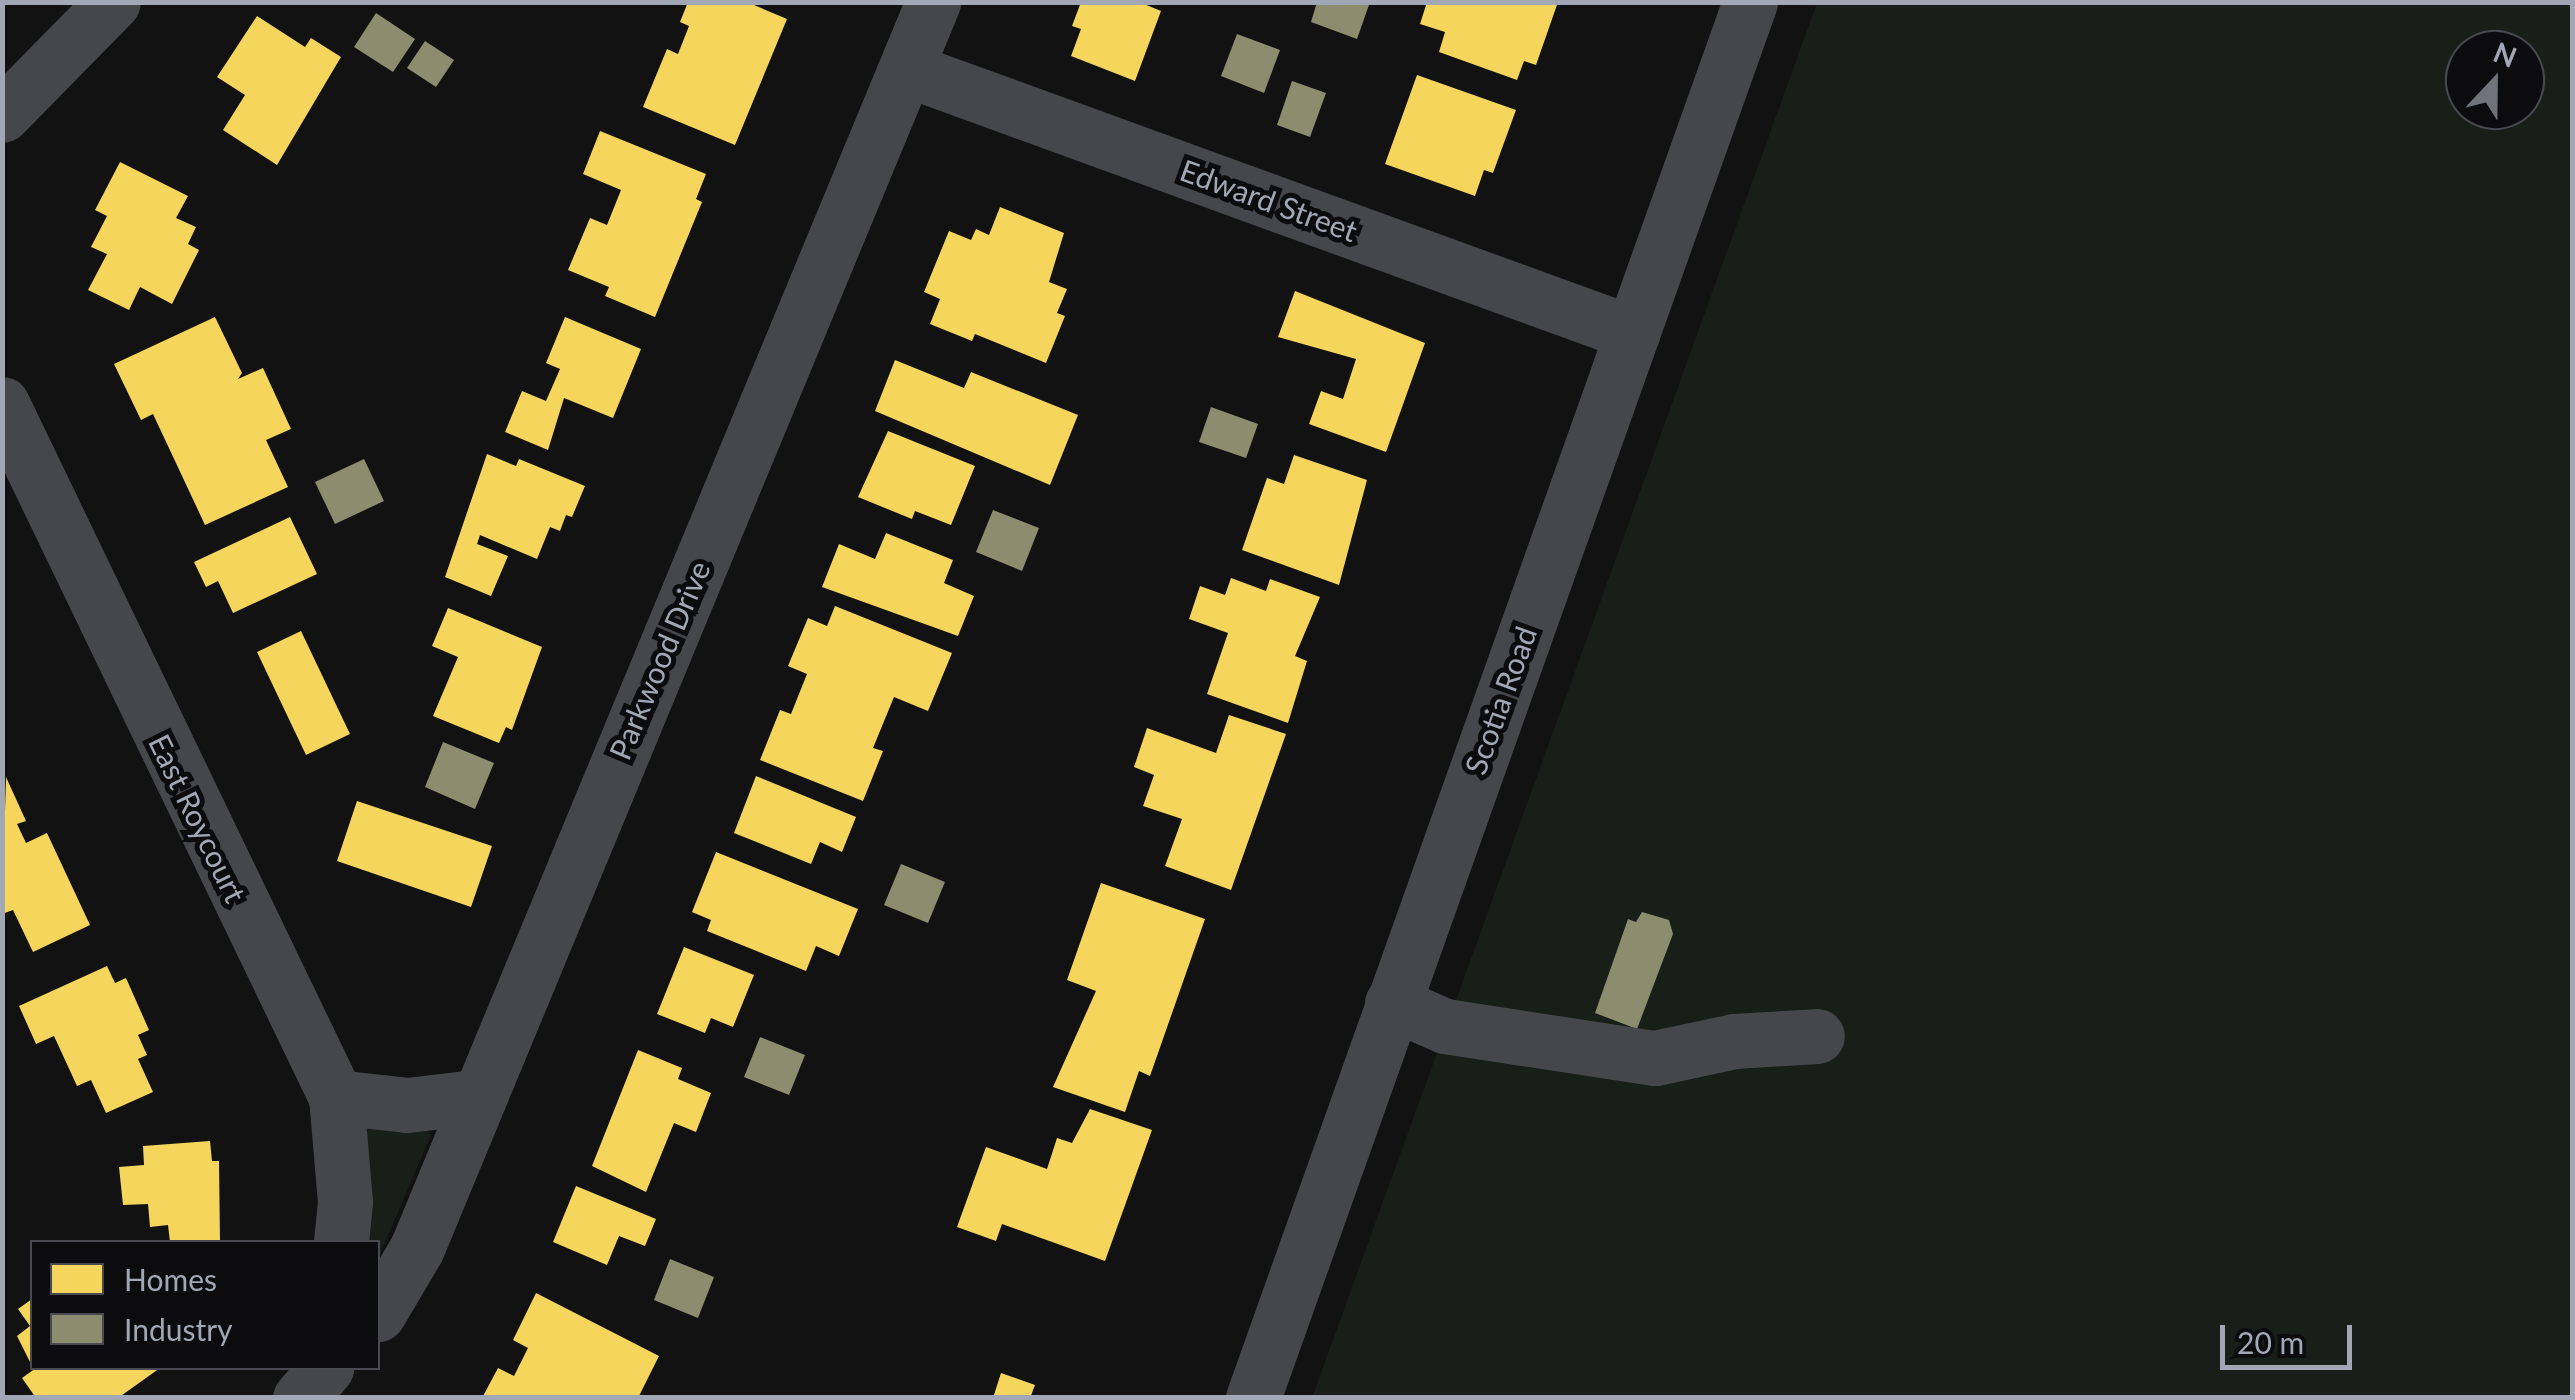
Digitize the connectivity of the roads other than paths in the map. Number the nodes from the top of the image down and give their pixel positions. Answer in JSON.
{"nodes":[{"id":1,"x":113,"y":2,"type":"edge"},
{"id":2,"x":933,"y":2,"type":"edge"},
{"id":3,"x":1750,"y":2,"type":"edge"},
{"id":4,"x":906,"y":69,"type":"junction"},
{"id":5,"x":2,"y":114,"type":"edge"},
{"id":6,"x":1632,"y":333,"type":"junction"},
{"id":7,"x":2,"y":404,"type":"edge"},
{"id":8,"x":1392,"y":1003,"type":"junction"},
{"id":9,"x":1817,"y":1036,"type":"dead end"},
{"id":10,"x":475,"y":1097,"type":"junction"},
{"id":11,"x":336,"y":1098,"type":"junction"},
{"id":12,"x":340,"y":1240,"type":"edge"},
{"id":13,"x":380,"y":1311,"type":"edge"},
{"id":14,"x":1252,"y":1398,"type":"edge"}],
"edges":[{"from":1,"to":5,"type":"street"},
{"from":2,"to":4,"type":"street","name":"Parkwood Drive"},
{"from":3,"to":6,"type":"street","name":"Scotia Road"},
{"from":4,"to":6,"type":"street","name":"Edward Street"},
{"from":4,"to":10,"type":"street","name":"Parkwood Drive"},
{"from":6,"to":8,"type":"street","name":"Scotia Road"},
{"from":7,"to":11,"type":"street","name":"East Roycourt"},
{"from":8,"to":9,"type":"street"},
{"from":8,"to":14,"type":"street","name":"Scotia Road"},
{"from":10,"to":11,"type":"street"},
{"from":10,"to":13,"type":"street","name":"Parkwood Drive"},
{"from":11,"to":12,"type":"street","name":"East Roycourt"}]}
